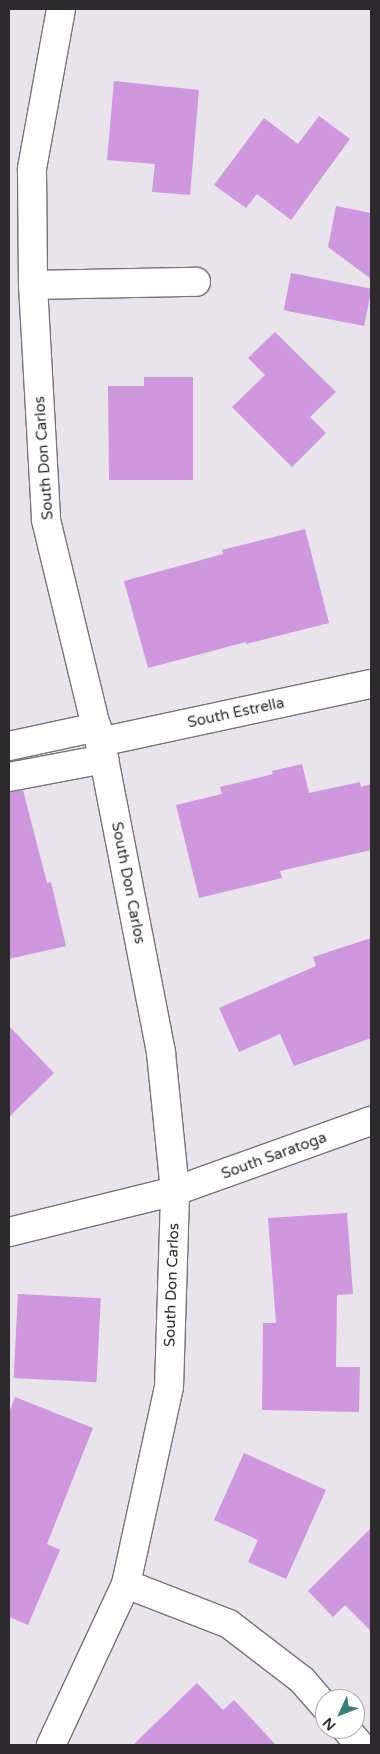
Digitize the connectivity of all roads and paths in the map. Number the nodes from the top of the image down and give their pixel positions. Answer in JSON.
{"nodes":[{"id":1,"x":62,"y":9,"type":"edge"},
{"id":2,"x":196,"y":282,"type":"dead end"},
{"id":3,"x":33,"y":285,"type":"junction"},
{"id":4,"x":371,"y":684,"type":"edge"},
{"id":5,"x":100,"y":743,"type":"junction"},
{"id":6,"x":9,"y":746,"type":"edge"},
{"id":7,"x":9,"y":777,"type":"edge"},
{"id":8,"x":371,"y":1120,"type":"edge"},
{"id":9,"x":176,"y":1191,"type":"junction"},
{"id":10,"x":9,"y":1232,"type":"edge"},
{"id":11,"x":126,"y":1584,"type":"junction"},
{"id":12,"x":315,"y":1695,"type":"edge"},
{"id":13,"x":52,"y":1745,"type":"edge"}],
"edges":[{"from":1,"to":3,"type":"street","name":"South Don Carlos"},
{"from":2,"to":3,"type":"street"},
{"from":3,"to":5,"type":"street","name":"South Don Carlos"},
{"from":4,"to":5,"type":"street","name":"South Estrella"},
{"from":5,"to":6,"type":"street"},
{"from":5,"to":7,"type":"street"},
{"from":5,"to":9,"type":"street","name":"South Don Carlos"},
{"from":8,"to":9,"type":"street","name":"South Saratoga"},
{"from":9,"to":10,"type":"street","name":"South Saratoga"},
{"from":9,"to":11,"type":"street","name":"South Don Carlos"},
{"from":11,"to":12,"type":"street"},
{"from":11,"to":13,"type":"street","name":"South Don Carlos"}]}
